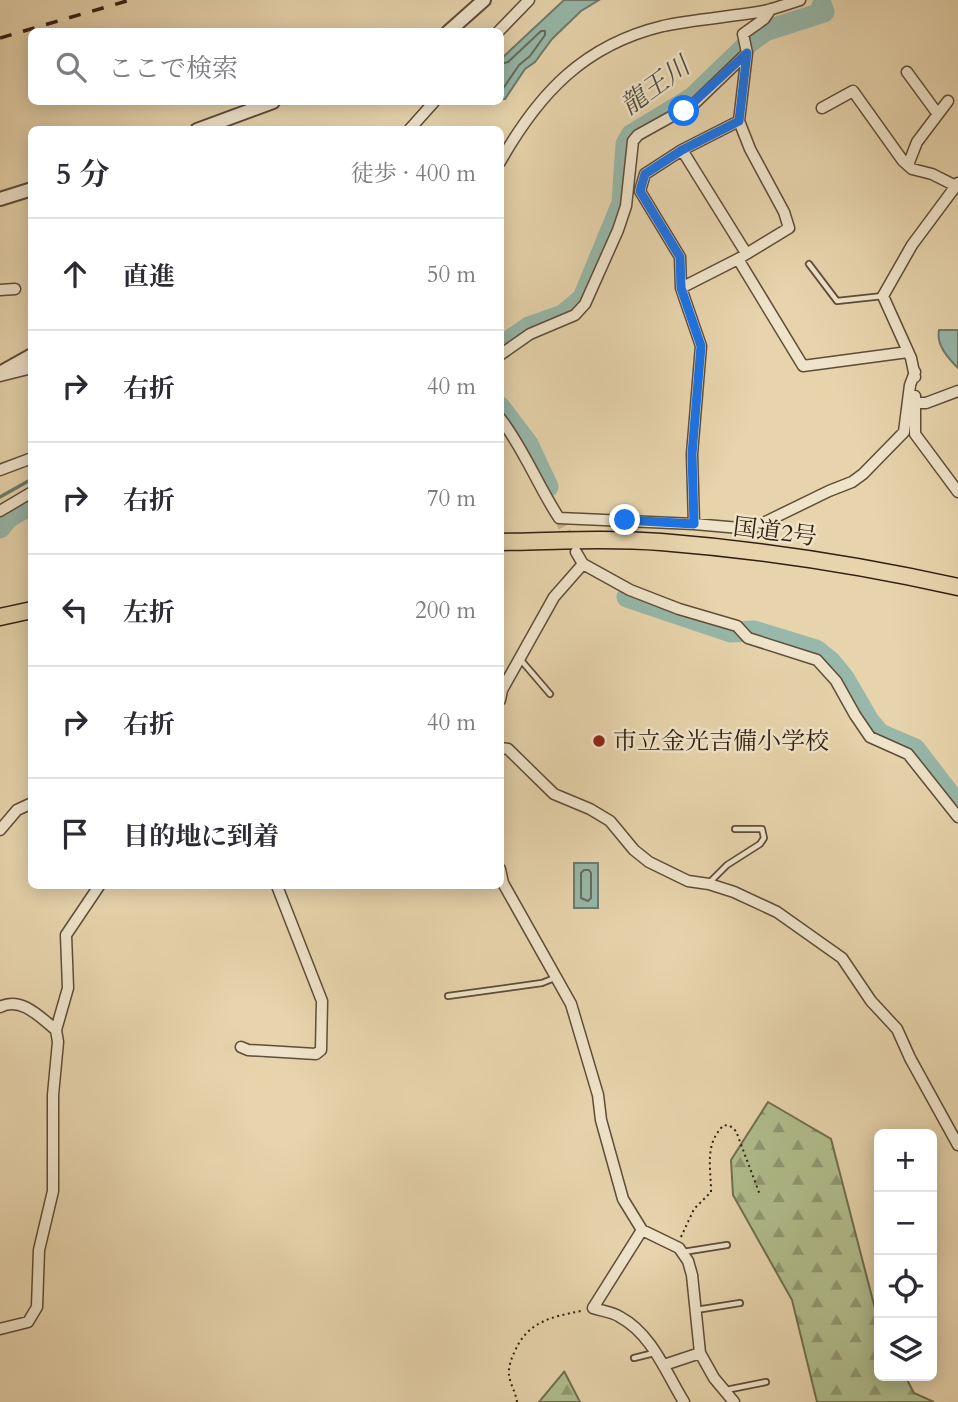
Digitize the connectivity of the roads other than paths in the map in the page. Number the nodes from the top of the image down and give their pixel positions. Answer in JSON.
{"nodes":[{"id":1,"x":484,"y":0,"type":"edge"},
{"id":2,"x":529,"y":0,"type":"edge"},
{"id":3,"x":800,"y":0,"type":"edge"},
{"id":4,"x":771,"y":9,"type":"junction"},
{"id":5,"x":452,"y":28,"type":"edge"},
{"id":6,"x":502,"y":28,"type":"edge"},
{"id":7,"x":747,"y":53,"type":"junction"},
{"id":8,"x":906,"y":72,"type":"dead end"},
{"id":9,"x":948,"y":101,"type":"dead end"},
{"id":10,"x":265,"y":105,"type":"edge"},
{"id":11,"x":431,"y":105,"type":"edge"},
{"id":12,"x":822,"y":108,"type":"dead end"},
{"id":13,"x":937,"y":113,"type":"junction"},
{"id":14,"x":739,"y":121,"type":"junction"},
{"id":15,"x":208,"y":126,"type":"edge"},
{"id":16,"x":413,"y":126,"type":"edge"},
{"id":17,"x":682,"y":150,"type":"junction"},
{"id":18,"x":504,"y":155,"type":"edge"},
{"id":19,"x":908,"y":165,"type":"junction"},
{"id":20,"x":957,"y":184,"type":"edge"},
{"id":21,"x":28,"y":190,"type":"edge"},
{"id":22,"x":0,"y":199,"type":"edge"},
{"id":23,"x":742,"y":256,"type":"junction"},
{"id":24,"x":809,"y":264,"type":"dead end"},
{"id":25,"x":681,"y":288,"type":"junction"},
{"id":26,"x":15,"y":289,"type":"dead end"},
{"id":27,"x":0,"y":290,"type":"edge"},
{"id":28,"x":883,"y":296,"type":"junction"},
{"id":29,"x":504,"y":352,"type":"edge"},
{"id":30,"x":908,"y":352,"type":"junction"},
{"id":31,"x":28,"y":358,"type":"edge"},
{"id":32,"x":28,"y":369,"type":"edge"},
{"id":33,"x":915,"y":372,"type":"junction"},
{"id":34,"x":0,"y":375,"type":"edge"},
{"id":35,"x":958,"y":391,"type":"edge"},
{"id":36,"x":915,"y":403,"type":"junction"},
{"id":37,"x":504,"y":424,"type":"edge"},
{"id":38,"x":28,"y":460,"type":"edge"},
{"id":39,"x":0,"y":470,"type":"edge"},
{"id":40,"x":958,"y":492,"type":"edge"},
{"id":41,"x":28,"y":494,"type":"edge"},
{"id":42,"x":0,"y":511,"type":"edge"},
{"id":43,"x":694,"y":524,"type":"junction"},
{"id":44,"x":504,"y":542,"type":"edge"},
{"id":45,"x":576,"y":552,"type":"tunnel mouth"},
{"id":46,"x":583,"y":564,"type":"junction"},
{"id":47,"x":958,"y":587,"type":"edge"},
{"id":48,"x":28,"y":611,"type":"edge"},
{"id":49,"x":0,"y":617,"type":"edge"},
{"id":50,"x":520,"y":658,"type":"junction"},
{"id":51,"x":504,"y":686,"type":"edge"},
{"id":52,"x":550,"y":694,"type":"dead end"},
{"id":53,"x":504,"y":749,"type":"edge"},
{"id":54,"x":28,"y":805,"type":"edge"},
{"id":55,"x":958,"y":817,"type":"edge"},
{"id":56,"x":735,"y":829,"type":"dead end"},
{"id":57,"x":0,"y":830,"type":"edge"},
{"id":58,"x":709,"y":884,"type":"junction"},
{"id":59,"x":504,"y":885,"type":"edge"},
{"id":60,"x":97,"y":889,"type":"edge"},
{"id":61,"x":278,"y":889,"type":"edge"},
{"id":62,"x":557,"y":977,"type":"junction"},
{"id":63,"x":448,"y":996,"type":"dead end"},
{"id":64,"x":0,"y":1007,"type":"edge"},
{"id":65,"x":56,"y":1030,"type":"junction"},
{"id":66,"x":241,"y":1046,"type":"dead end"},
{"id":67,"x":958,"y":1145,"type":"edge"},
{"id":68,"x":642,"y":1230,"type":"junction"},
{"id":69,"x":727,"y":1245,"type":"dead end"},
{"id":70,"x":680,"y":1250,"type":"junction"},
{"id":71,"x":740,"y":1303,"type":"dead end"},
{"id":72,"x":695,"y":1310,"type":"junction"},
{"id":73,"x":0,"y":1329,"type":"edge"},
{"id":74,"x":656,"y":1353,"type":"junction"},
{"id":75,"x":700,"y":1353,"type":"junction"},
{"id":76,"x":634,"y":1358,"type":"dead end"},
{"id":77,"x":664,"y":1365,"type":"junction"},
{"id":78,"x":766,"y":1382,"type":"dead end"},
{"id":79,"x":726,"y":1391,"type":"junction"},
{"id":80,"x":684,"y":1402,"type":"edge"},
{"id":81,"x":734,"y":1402,"type":"edge"}],
"edges":[{"from":1,"to":5,"type":"street"},
{"from":2,"to":6,"type":"street"},
{"from":3,"to":4,"type":"street"},
{"from":4,"to":7,"type":"street"},
{"from":4,"to":18,"type":"street"},
{"from":7,"to":14,"type":"street"},
{"from":7,"to":29,"type":"street"},
{"from":8,"to":13,"type":"street"},
{"from":9,"to":13,"type":"street"},
{"from":10,"to":15,"type":"street"},
{"from":11,"to":16,"type":"street"},
{"from":12,"to":19,"type":"street"},
{"from":13,"to":19,"type":"street"},
{"from":14,"to":17,"type":"street"},
{"from":14,"to":23,"type":"street"},
{"from":17,"to":23,"type":"street"},
{"from":17,"to":25,"type":"street"},
{"from":19,"to":20,"type":"street"},
{"from":20,"to":28,"type":"street"},
{"from":21,"to":22,"type":"street"},
{"from":23,"to":25,"type":"street"},
{"from":23,"to":30,"type":"street"},
{"from":24,"to":28,"type":"lane"},
{"from":25,"to":43,"type":"street"},
{"from":26,"to":27,"type":"street"},
{"from":28,"to":30,"type":"street"},
{"from":30,"to":33,"type":"street"},
{"from":31,"to":34,"type":"street"},
{"from":32,"to":34,"type":"street"},
{"from":33,"to":36,"type":"street"},
{"from":33,"to":43,"type":"street"},
{"from":35,"to":36,"type":"street"},
{"from":36,"to":40,"type":"street"},
{"from":37,"to":43,"type":"street"},
{"from":38,"to":39,"type":"street"},
{"from":41,"to":42,"type":"street"},
{"from":44,"to":47,"type":"highway","name":"国道2号"},
{"from":45,"to":46,"type":"street"},
{"from":46,"to":50,"type":"street"},
{"from":46,"to":55,"type":"street"},
{"from":48,"to":49,"type":"highway"},
{"from":50,"to":51,"type":"street"},
{"from":50,"to":52,"type":"lane"},
{"from":53,"to":58,"type":"street"},
{"from":54,"to":57,"type":"street"},
{"from":56,"to":58,"type":"lane"},
{"from":58,"to":67,"type":"street"},
{"from":59,"to":62,"type":"street"},
{"from":60,"to":65,"type":"street"},
{"from":61,"to":66,"type":"street"},
{"from":62,"to":63,"type":"lane"},
{"from":62,"to":68,"type":"street"},
{"from":64,"to":65,"type":"street"},
{"from":65,"to":73,"type":"street"},
{"from":68,"to":70,"type":"street"},
{"from":68,"to":74,"type":"street"},
{"from":69,"to":70,"type":"lane"},
{"from":70,"to":72,"type":"street"},
{"from":71,"to":72,"type":"lane"},
{"from":72,"to":75,"type":"street"},
{"from":74,"to":76,"type":"lane"},
{"from":74,"to":77,"type":"street"},
{"from":75,"to":77,"type":"street"},
{"from":75,"to":79,"type":"street"},
{"from":77,"to":80,"type":"street"},
{"from":78,"to":79,"type":"lane"},
{"from":79,"to":81,"type":"street"}]}
